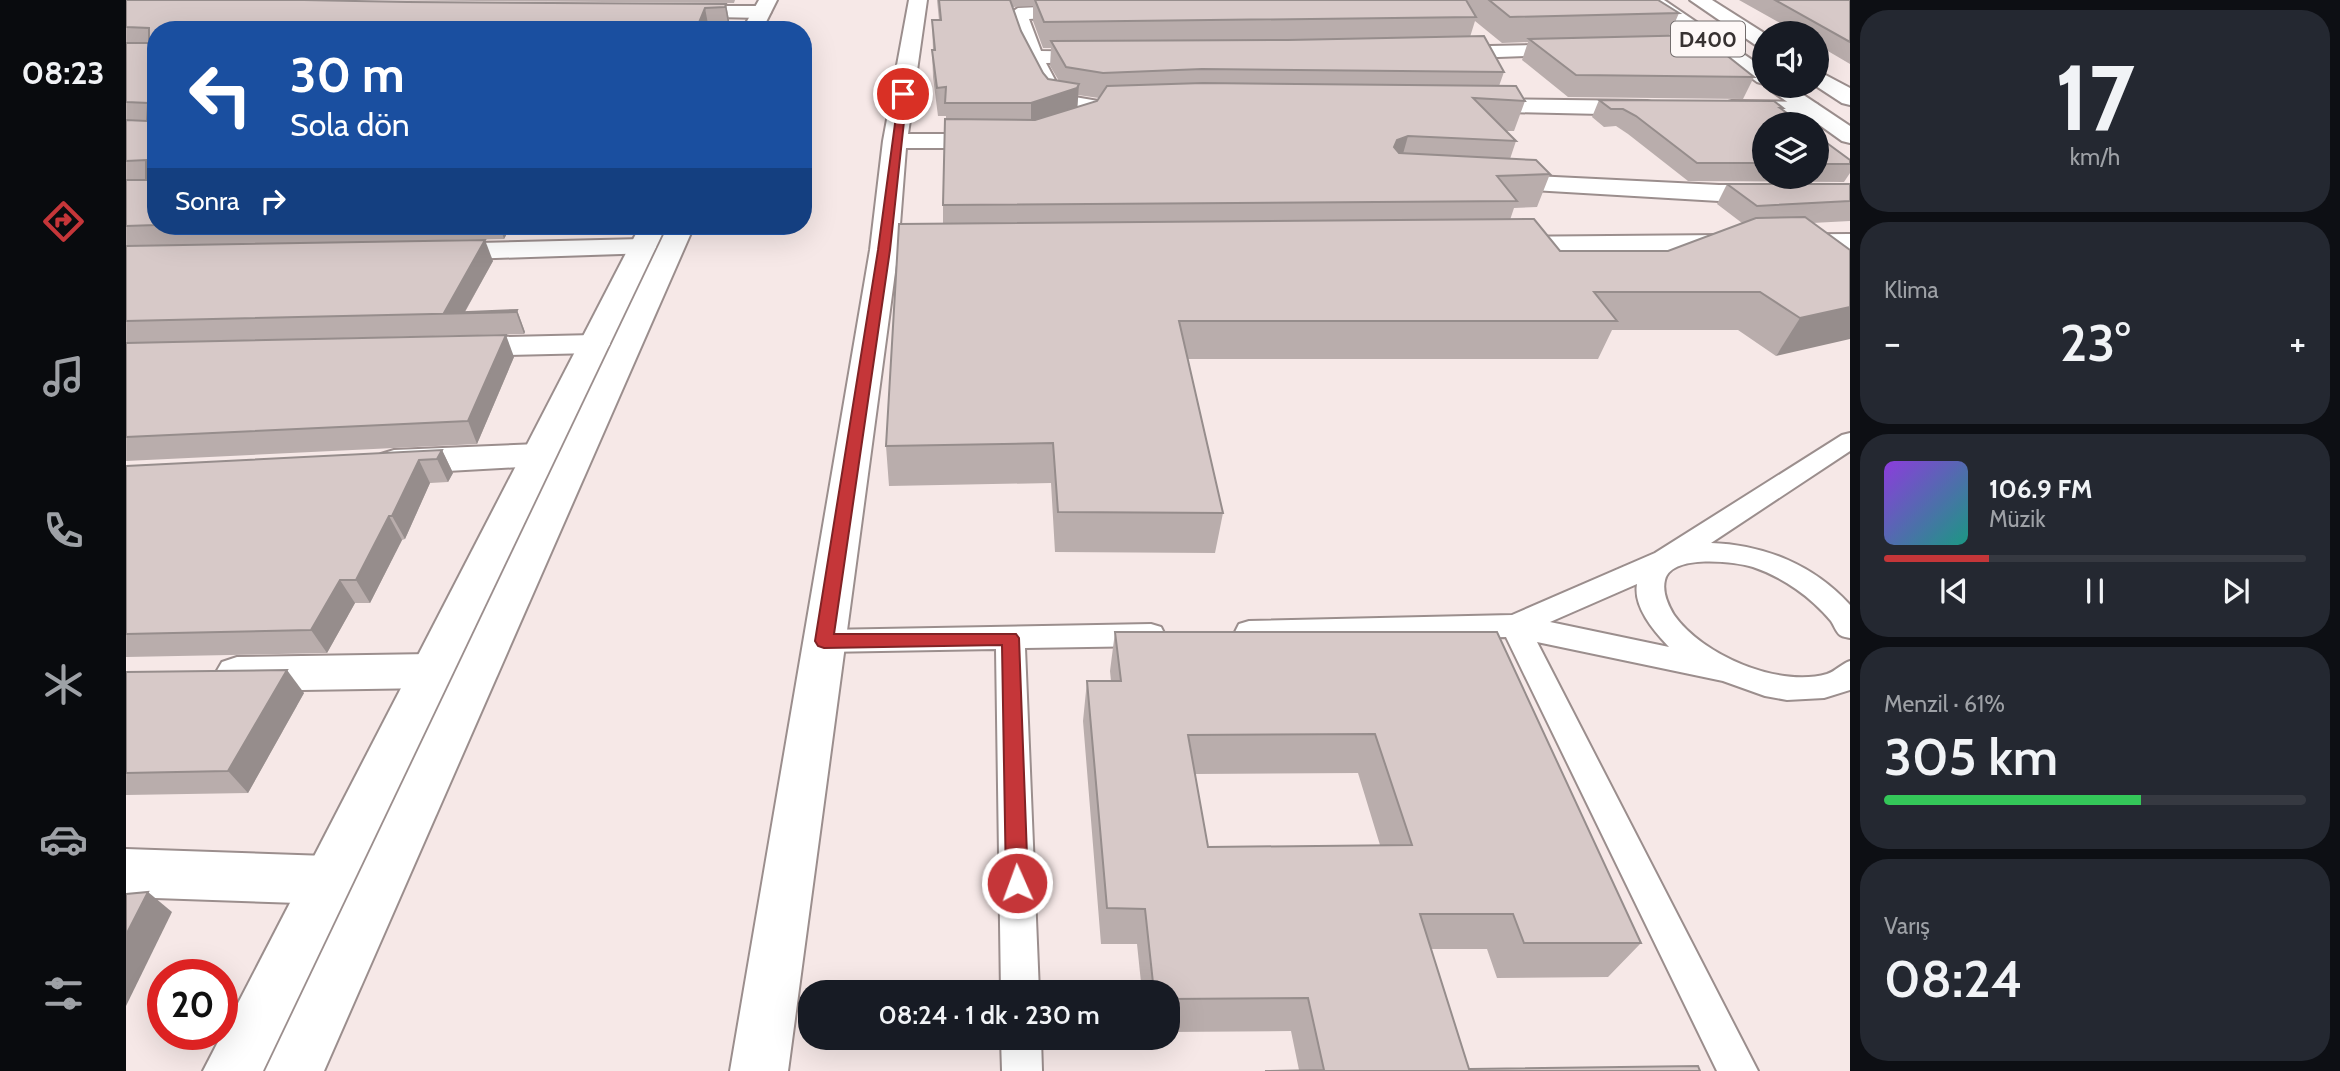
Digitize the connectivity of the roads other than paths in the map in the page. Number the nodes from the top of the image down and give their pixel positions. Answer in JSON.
{"nodes":[{"id":1,"x":918,"y":0,"type":"edge"},
{"id":2,"x":1652,"y":0,"type":"edge"},
{"id":3,"x":1699,"y":0,"type":"edge"},
{"id":4,"x":765,"y":6,"type":"edge"},
{"id":5,"x":1109,"y":10,"type":"edge"},
{"id":6,"x":650,"y":12,"type":"edge"},
{"id":7,"x":1752,"y":34,"type":"edge"},
{"id":8,"x":1720,"y":47,"type":"junction"},
{"id":9,"x":1679,"y":48,"type":"edge"},
{"id":10,"x":1597,"y":50,"type":"edge"},
{"id":11,"x":1419,"y":54,"type":"edge"},
{"id":12,"x":1033,"y":57,"type":"junction"},
{"id":13,"x":1116,"y":57,"type":"edge"},
{"id":14,"x":1752,"y":70,"type":"edge"},
{"id":15,"x":1829,"y":84,"type":"edge"},
{"id":16,"x":1793,"y":98,"type":"edge"},
{"id":17,"x":1850,"y":98,"type":"edge"},
{"id":18,"x":1449,"y":106,"type":"edge"},
{"id":19,"x":1130,"y":107,"type":"edge"},
{"id":20,"x":1102,"y":108,"type":"junction"},
{"id":21,"x":1671,"y":108,"type":"edge"},
{"id":22,"x":1712,"y":108,"type":"edge"},
{"id":23,"x":1809,"y":109,"type":"junction"},
{"id":24,"x":1073,"y":128,"type":"edge"},
{"id":25,"x":1850,"y":136,"type":"edge"},
{"id":26,"x":895,"y":141,"type":"junction"},
{"id":27,"x":1019,"y":141,"type":"edge"},
{"id":28,"x":1469,"y":181,"type":"edge"},
{"id":29,"x":1850,"y":193,"type":"edge"},
{"id":30,"x":677,"y":235,"type":"edge"},
{"id":31,"x":648,"y":237,"type":"edge"},
{"id":32,"x":1850,"y":242,"type":"edge"},
{"id":33,"x":1472,"y":245,"type":"edge"},
{"id":34,"x":405,"y":253,"type":"edge"},
{"id":35,"x":594,"y":344,"type":"junction"},
{"id":36,"x":429,"y":348,"type":"edge"},
{"id":37,"x":1850,"y":440,"type":"edge"},
{"id":38,"x":538,"y":455,"type":"junction"},
{"id":39,"x":360,"y":464,"type":"edge"},
{"id":40,"x":1665,"y":560,"type":"junction"},
{"id":41,"x":1515,"y":626,"type":"junction"},
{"id":42,"x":1850,"y":627,"type":"edge"},
{"id":43,"x":1228,"y":633,"type":"edge"},
{"id":44,"x":1174,"y":634,"type":"edge"},
{"id":45,"x":1010,"y":638,"type":"junction"},
{"id":46,"x":824,"y":641,"type":"junction"},
{"id":47,"x":1725,"y":670,"type":"junction"},
{"id":48,"x":431,"y":671,"type":"junction"},
{"id":49,"x":1849,"y":674,"type":"edge"},
{"id":50,"x":195,"y":675,"type":"edge"},
{"id":51,"x":126,"y":873,"type":"edge"},
{"id":52,"x":327,"y":880,"type":"junction"},
{"id":53,"x":1020,"y":980,"type":"edge"},
{"id":54,"x":1021,"y":1050,"type":"edge"},
{"id":55,"x":232,"y":1071,"type":"edge"},
{"id":56,"x":294,"y":1071,"type":"edge"},
{"id":57,"x":759,"y":1071,"type":"edge"},
{"id":58,"x":1022,"y":1071,"type":"edge"},
{"id":59,"x":1738,"y":1071,"type":"edge"}],
"edges":[{"from":1,"to":26,"type":"main road"},
{"from":2,"to":8,"type":"main road","number":"D400"},
{"from":3,"to":7,"type":"main road","number":"D400"},
{"from":4,"to":6,"type":"main road"},
{"from":5,"to":12,"type":"main road"},
{"from":8,"to":9,"type":"main road"},
{"from":8,"to":14,"type":"main road","number":"D400"},
{"from":10,"to":11,"type":"main road"},
{"from":12,"to":13,"type":"main road"},
{"from":12,"to":20,"type":"main road"},
{"from":15,"to":17,"type":"main road"},
{"from":16,"to":23,"type":"main road"},
{"from":18,"to":21,"type":"main road"},
{"from":19,"to":20,"type":"main road"},
{"from":20,"to":24,"type":"main road"},
{"from":22,"to":23,"type":"main road"},
{"from":23,"to":25,"type":"main road"},
{"from":26,"to":27,"type":"main road"},
{"from":26,"to":46,"type":"main road"},
{"from":28,"to":29,"type":"main road"},
{"from":30,"to":56,"type":"main road"},
{"from":31,"to":34,"type":"main road"},
{"from":31,"to":35,"type":"main road"},
{"from":32,"to":33,"type":"main road"},
{"from":35,"to":36,"type":"main road"},
{"from":35,"to":38,"type":"main road"},
{"from":37,"to":40,"type":"lane"},
{"from":38,"to":39,"type":"main road"},
{"from":38,"to":48,"type":"main road"},
{"from":40,"to":41,"type":"lane"},
{"from":40,"to":42,"type":"lane"},
{"from":40,"to":47,"type":"lane"},
{"from":41,"to":43,"type":"lane"},
{"from":41,"to":47,"type":"lane"},
{"from":41,"to":59,"type":"lane"},
{"from":44,"to":45,"type":"lane"},
{"from":45,"to":46,"type":"lane"},
{"from":45,"to":53,"type":"lane"},
{"from":46,"to":57,"type":"main road"},
{"from":47,"to":49,"type":"lane"},
{"from":48,"to":50,"type":"main road"},
{"from":48,"to":52,"type":"main road"},
{"from":51,"to":52,"type":"main road"},
{"from":52,"to":55,"type":"main road"},
{"from":54,"to":58,"type":"lane"}]}
